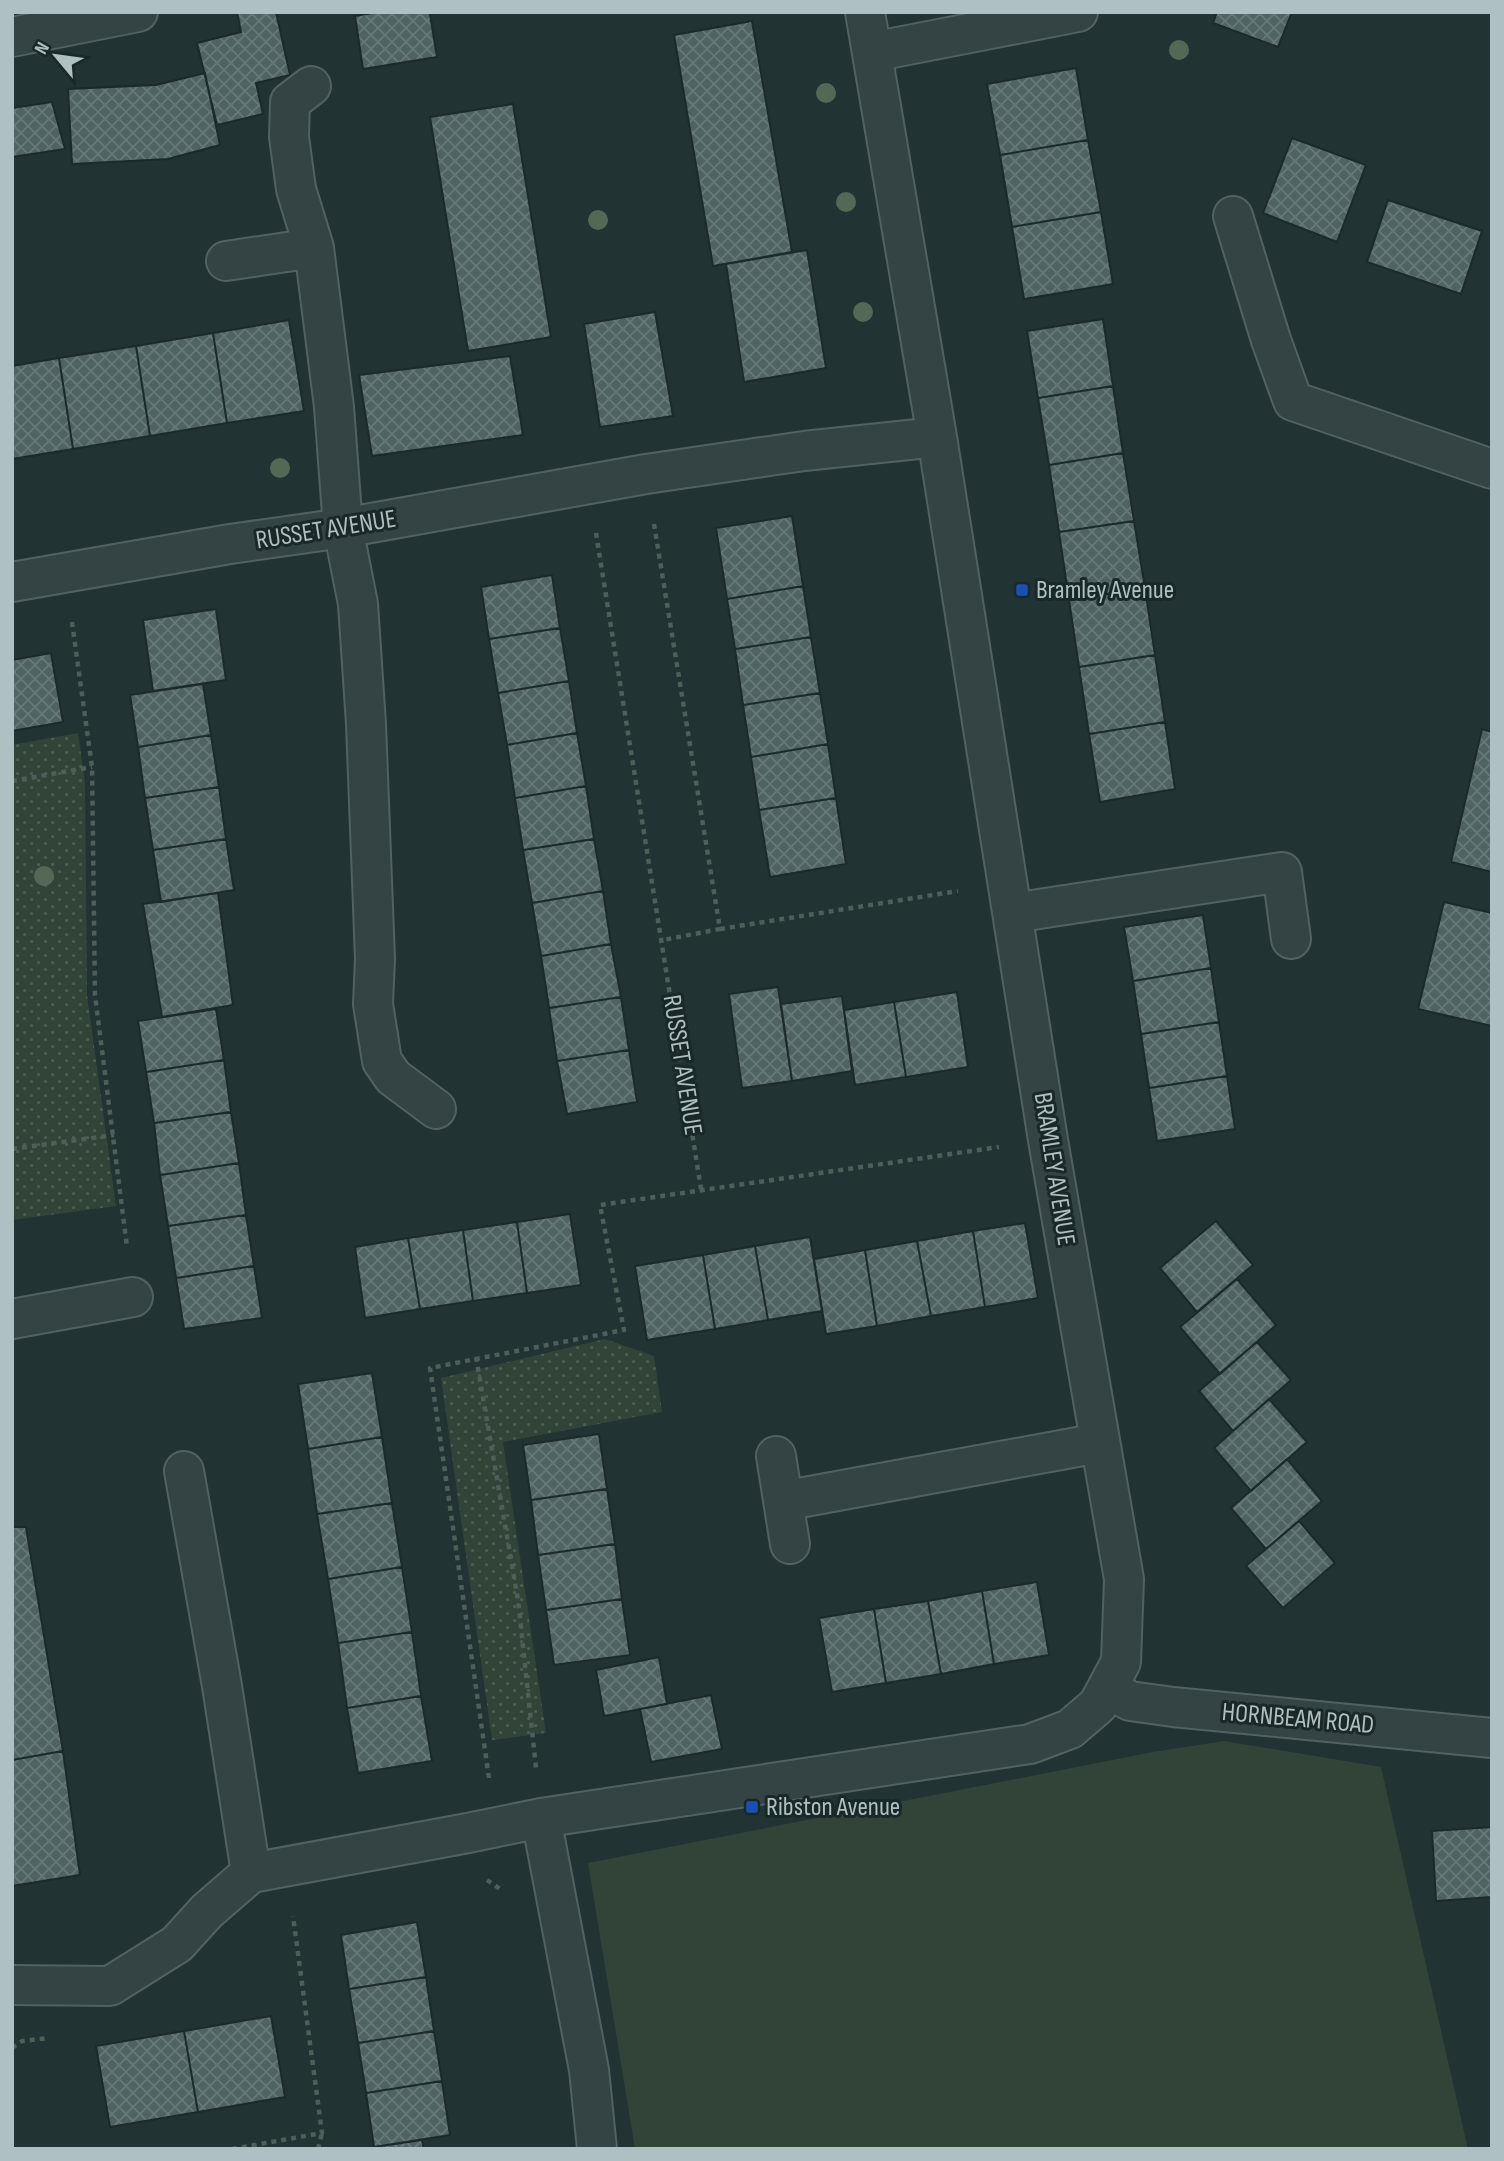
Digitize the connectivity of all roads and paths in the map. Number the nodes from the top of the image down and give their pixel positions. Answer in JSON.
{"nodes":[{"id":1,"x":138,"y":12,"type":"edge"},
{"id":2,"x":865,"y":12,"type":"edge"},
{"id":3,"x":1078,"y":12,"type":"edge"},
{"id":4,"x":12,"y":37,"type":"edge"},
{"id":5,"x":872,"y":52,"type":"junction"},
{"id":6,"x":311,"y":86,"type":"dead end"},
{"id":7,"x":1233,"y":216,"type":"dead end"},
{"id":8,"x":314,"y":248,"type":"junction"},
{"id":9,"x":226,"y":261,"type":"dead end"},
{"id":10,"x":937,"y":437,"type":"junction"},
{"id":11,"x":1492,"y":469,"type":"edge"},
{"id":12,"x":646,"y":474,"type":"junction"},
{"id":13,"x":588,"y":484,"type":"junction"},
{"id":14,"x":343,"y":528,"type":"junction"},
{"id":15,"x":64,"y":574,"type":"junction"},
{"id":16,"x":12,"y":582,"type":"edge"},
{"id":17,"x":92,"y":767,"type":"junction"},
{"id":18,"x":12,"y":781,"type":"edge"},
{"id":19,"x":1010,"y":898,"type":"junction"},
{"id":20,"x":720,"y":929,"type":"junction"},
{"id":21,"x":1291,"y":939,"type":"dead end"},
{"id":22,"x":663,"y":940,"type":"junction"},
{"id":23,"x":436,"y":1109,"type":"dead end"},
{"id":24,"x":114,"y":1135,"type":"junction"},
{"id":25,"x":1048,"y":1140,"type":"junction"},
{"id":26,"x":12,"y":1149,"type":"edge"},
{"id":27,"x":701,"y":1189,"type":"junction"},
{"id":28,"x":132,"y":1297,"type":"joint"},
{"id":29,"x":12,"y":1319,"type":"edge"},
{"id":30,"x":476,"y":1357,"type":"junction"},
{"id":31,"x":1099,"y":1443,"type":"junction"},
{"id":32,"x":776,"y":1456,"type":"dead end"},
{"id":33,"x":184,"y":1471,"type":"dead end"},
{"id":34,"x":783,"y":1500,"type":"junction"},
{"id":35,"x":790,"y":1544,"type":"dead end"},
{"id":36,"x":1114,"y":1675,"type":"junction"},
{"id":37,"x":1492,"y":1738,"type":"edge"},
{"id":38,"x":541,"y":1818,"type":"junction"},
{"id":39,"x":496,"y":1827,"type":"junction"},
{"id":40,"x":251,"y":1873,"type":"junction"},
{"id":41,"x":485,"y":1879,"type":"dead end"},
{"id":42,"x":513,"y":1898,"type":"dead end"},
{"id":43,"x":292,"y":1913,"type":"dead end"},
{"id":44,"x":12,"y":1985,"type":"edge"},
{"id":45,"x":322,"y":2133,"type":"junction"},
{"id":46,"x":232,"y":2149,"type":"edge"},
{"id":47,"x":318,"y":2149,"type":"edge"},
{"id":48,"x":597,"y":2149,"type":"edge"}],
"edges":[{"from":1,"to":4,"type":"street"},
{"from":2,"to":5,"type":"street","name":"BRAMLEY AVENUE"},
{"from":3,"to":5,"type":"street"},
{"from":5,"to":10,"type":"street","name":"BRAMLEY AVENUE"},
{"from":6,"to":8,"type":"street"},
{"from":7,"to":11,"type":"street"},
{"from":8,"to":9,"type":"street"},
{"from":8,"to":14,"type":"street"},
{"from":10,"to":12,"type":"street","name":"RUSSET AVENUE"},
{"from":10,"to":19,"type":"street","name":"BRAMLEY AVENUE"},
{"from":12,"to":13,"type":"street","name":"RUSSET AVENUE"},
{"from":12,"to":20,"type":"path"},
{"from":13,"to":14,"type":"street","name":"RUSSET AVENUE"},
{"from":13,"to":22,"type":"path","name":"RUSSET AVENUE"},
{"from":14,"to":15,"type":"street","name":"RUSSET AVENUE"},
{"from":14,"to":23,"type":"street"},
{"from":15,"to":16,"type":"street","name":"RUSSET AVENUE"},
{"from":15,"to":17,"type":"path"},
{"from":17,"to":18,"type":"path"},
{"from":17,"to":24,"type":"path"},
{"from":19,"to":20,"type":"path"},
{"from":19,"to":21,"type":"street"},
{"from":19,"to":25,"type":"street","name":"BRAMLEY AVENUE"},
{"from":20,"to":22,"type":"path"},
{"from":22,"to":27,"type":"path","name":"RUSSET AVENUE"},
{"from":24,"to":26,"type":"path"},
{"from":24,"to":28,"type":"path"},
{"from":25,"to":27,"type":"path"},
{"from":25,"to":31,"type":"street","name":"BRAMLEY AVENUE"},
{"from":27,"to":30,"type":"path"},
{"from":28,"to":29,"type":"street"},
{"from":30,"to":38,"type":"path"},
{"from":30,"to":39,"type":"path"},
{"from":31,"to":34,"type":"street"},
{"from":31,"to":36,"type":"street","name":"BRAMLEY AVENUE"},
{"from":32,"to":34,"type":"street"},
{"from":33,"to":40,"type":"street"},
{"from":34,"to":35,"type":"street"},
{"from":36,"to":37,"type":"street","name":"HORNBEAM ROAD"},
{"from":36,"to":38,"type":"street"},
{"from":38,"to":39,"type":"street"},
{"from":38,"to":48,"type":"street"},
{"from":39,"to":40,"type":"street"},
{"from":40,"to":44,"type":"street"},
{"from":41,"to":42,"type":"path"},
{"from":43,"to":45,"type":"path"},
{"from":45,"to":46,"type":"path"},
{"from":45,"to":47,"type":"path"}]}
